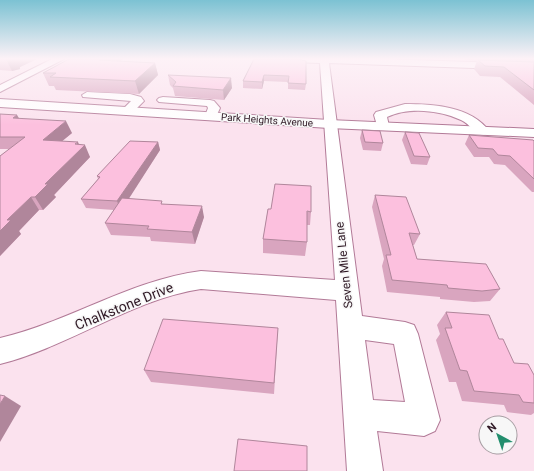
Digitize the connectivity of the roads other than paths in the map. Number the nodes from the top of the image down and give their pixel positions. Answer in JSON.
{"nodes":[{"id":1,"x":16,"y":81,"type":"edge"},
{"id":2,"x":326,"y":81,"type":"edge"},
{"id":3,"x":0,"y":89,"type":"edge"},
{"id":4,"x":87,"y":95,"type":"dead end"},
{"id":5,"x":163,"y":100,"type":"dead end"},
{"id":6,"x":0,"y":103,"type":"edge"},
{"id":7,"x":127,"y":111,"type":"junction"},
{"id":8,"x":211,"y":116,"type":"junction"},
{"id":9,"x":329,"y":124,"type":"junction"},
{"id":10,"x":382,"y":126,"type":"junction"},
{"id":11,"x":482,"y":131,"type":"junction"},
{"id":12,"x":534,"y":133,"type":"edge"},
{"id":13,"x":346,"y":291,"type":"junction"},
{"id":14,"x":350,"y":326,"type":"junction"},
{"id":15,"x":0,"y":351,"type":"edge"},
{"id":16,"x":359,"y":414,"type":"junction"},
{"id":17,"x":365,"y":471,"type":"edge"}],
"edges":[{"from":1,"to":3,"type":"street"},
{"from":2,"to":9,"type":"street","name":"Seven Mile Lane"},
{"from":4,"to":7,"type":"street"},
{"from":5,"to":8,"type":"street"},
{"from":6,"to":7,"type":"main road","name":"Park Heights Avenue"},
{"from":7,"to":8,"type":"main road","name":"Park Heights Avenue"},
{"from":8,"to":9,"type":"main road","name":"Park Heights Avenue"},
{"from":9,"to":10,"type":"main road","name":"Park Heights Avenue"},
{"from":9,"to":13,"type":"street","name":"Seven Mile Lane"},
{"from":10,"to":11,"type":"main road","name":"Park Heights Avenue"},
{"from":10,"to":11,"type":"street"},
{"from":11,"to":12,"type":"main road","name":"Park Heights Avenue"},
{"from":13,"to":14,"type":"street","name":"Seven Mile Lane"},
{"from":13,"to":15,"type":"street","name":"Chalkstone Drive"},
{"from":14,"to":16,"type":"street","name":"Seven Mile Lane"},
{"from":14,"to":16,"type":"street"},
{"from":16,"to":17,"type":"street","name":"Seven Mile Lane"}]}
